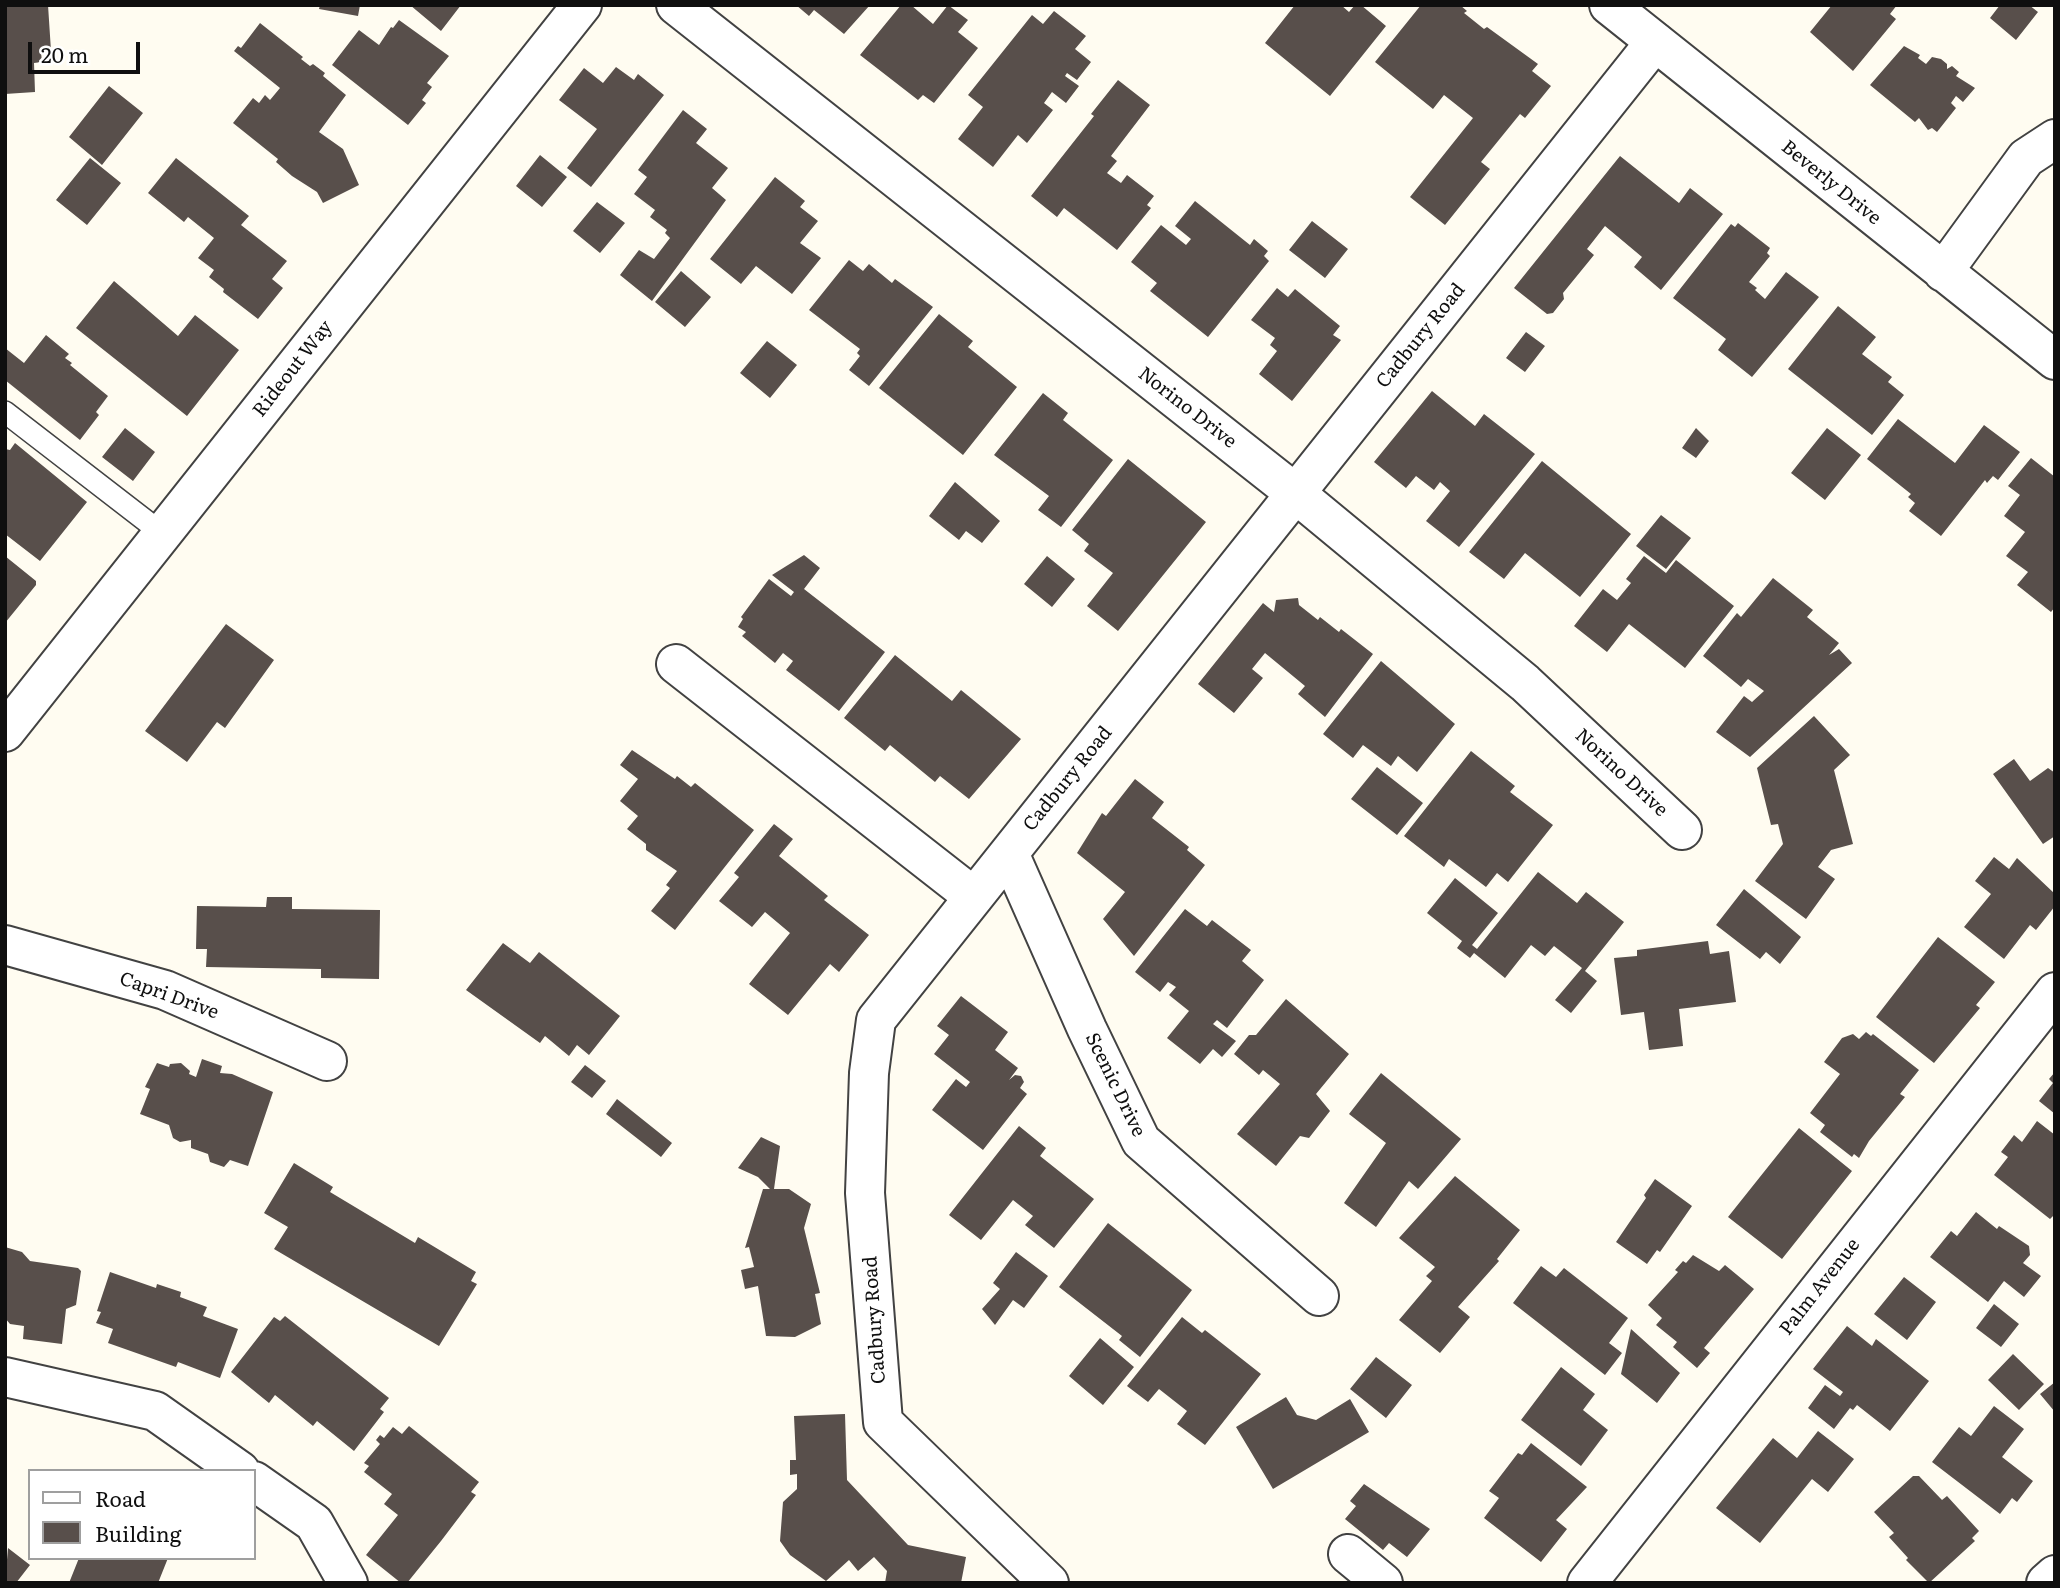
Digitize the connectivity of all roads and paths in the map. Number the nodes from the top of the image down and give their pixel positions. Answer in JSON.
{"nodes":[{"id":1,"x":582,"y":5,"type":"edge"},
{"id":2,"x":676,"y":5,"type":"edge"},
{"id":3,"x":1609,"y":5,"type":"edge"},
{"id":4,"x":1655,"y":42,"type":"junction"},
{"id":5,"x":2055,"y":139,"type":"edge"},
{"id":6,"x":1943,"y":272,"type":"junction"},
{"id":7,"x":2055,"y":360,"type":"edge"},
{"id":8,"x":5,"y":412,"type":"edge"},
{"id":9,"x":1295,"y":494,"type":"junction"},
{"id":10,"x":163,"y":534,"type":"junction"},
{"id":11,"x":676,"y":664,"type":"dead end"},
{"id":12,"x":5,"y":732,"type":"edge"},
{"id":13,"x":1682,"y":830,"type":"dead end"},
{"id":14,"x":1009,"y":853,"type":"junction"},
{"id":15,"x":974,"y":897,"type":"junction"},
{"id":16,"x":5,"y":945,"type":"edge"},
{"id":17,"x":2055,"y":992,"type":"edge"},
{"id":18,"x":327,"y":1061,"type":"dead end"},
{"id":19,"x":1319,"y":1296,"type":"dead end"},
{"id":20,"x":5,"y":1377,"type":"edge"},
{"id":21,"x":237,"y":1469,"type":"edge"},
{"id":22,"x":256,"y":1481,"type":"edge"},
{"id":23,"x":1348,"y":1554,"type":"dead end"},
{"id":24,"x":2055,"y":1575,"type":"edge"},
{"id":25,"x":348,"y":1583,"type":"edge"},
{"id":26,"x":1049,"y":1583,"type":"edge"},
{"id":27,"x":1384,"y":1583,"type":"edge"},
{"id":28,"x":1587,"y":1583,"type":"edge"},
{"id":29,"x":2046,"y":1583,"type":"edge"}],
"edges":[{"from":1,"to":10,"type":"street","name":"Rideout Way"},
{"from":2,"to":9,"type":"street","name":"Norino Drive"},
{"from":3,"to":4,"type":"street","name":"Beverly Drive"},
{"from":4,"to":6,"type":"street","name":"Beverly Drive"},
{"from":4,"to":9,"type":"street","name":"Cadbury Road"},
{"from":5,"to":6,"type":"street"},
{"from":6,"to":7,"type":"street","name":"Beverly Drive"},
{"from":8,"to":10,"type":"lane"},
{"from":9,"to":13,"type":"street","name":"Norino Drive"},
{"from":9,"to":14,"type":"street","name":"Cadbury Road"},
{"from":10,"to":12,"type":"street","name":"Rideout Way"},
{"from":11,"to":15,"type":"street"},
{"from":14,"to":15,"type":"street","name":"Cadbury Road"},
{"from":14,"to":19,"type":"street","name":"Scenic Drive"},
{"from":15,"to":26,"type":"street","name":"Cadbury Road"},
{"from":16,"to":18,"type":"street","name":"Capri Drive"},
{"from":17,"to":28,"type":"street","name":"Palm Avenue"},
{"from":20,"to":21,"type":"street"},
{"from":22,"to":25,"type":"street"},
{"from":23,"to":27,"type":"street"},
{"from":24,"to":29,"type":"street"}]}
